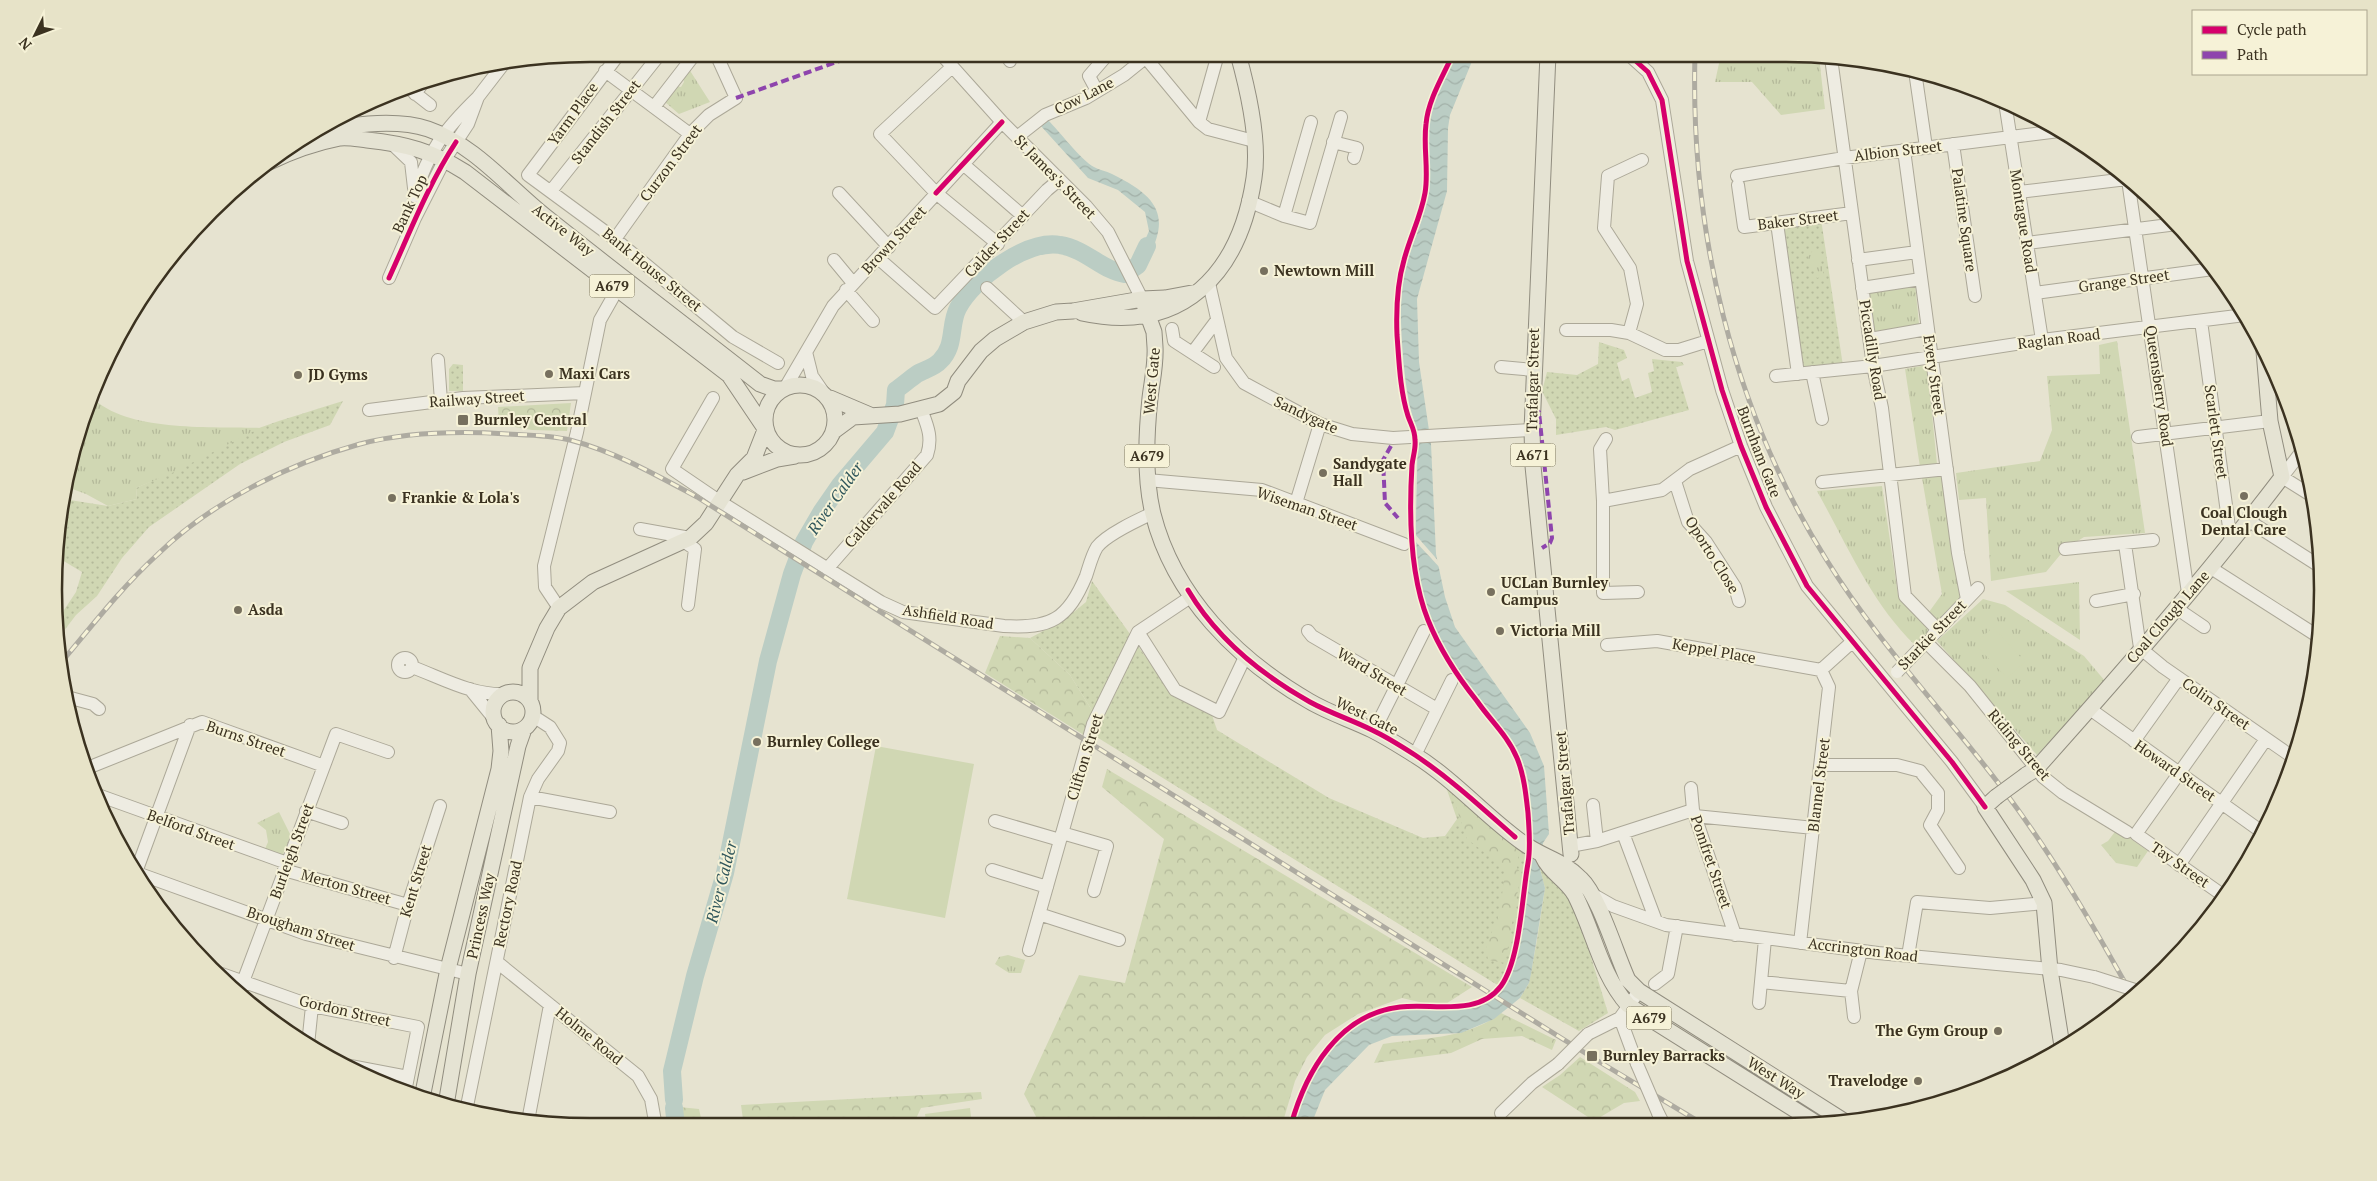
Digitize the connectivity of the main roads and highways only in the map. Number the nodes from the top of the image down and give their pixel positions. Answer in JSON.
{"nodes":[{"id":1,"x":1240,"y":62,"type":"edge"},
{"id":2,"x":1548,"y":62,"type":"edge"},
{"id":3,"x":339,"y":126,"type":"edge"},
{"id":4,"x":436,"y":144,"type":"junction"},
{"id":5,"x":302,"y":148,"type":"edge"},
{"id":6,"x":451,"y":150,"type":"junction"},
{"id":7,"x":1197,"y":292,"type":"junction"},
{"id":8,"x":1142,"y":299,"type":"junction"},
{"id":9,"x":1073,"y":312,"type":"junction"},
{"id":10,"x":1149,"y":315,"type":"junction"},
{"id":11,"x":2266,"y":369,"type":"edge"},
{"id":12,"x":784,"y":389,"type":"junction"},
{"id":13,"x":827,"y":395,"type":"junction"},
{"id":14,"x":870,"y":415,"type":"junction"},
{"id":15,"x":765,"y":428,"type":"junction"},
{"id":16,"x":834,"y":431,"type":"junction"},
{"id":17,"x":802,"y":455,"type":"junction"},
{"id":18,"x":737,"y":474,"type":"junction"},
{"id":19,"x":530,"y":668,"type":"junction"},
{"id":20,"x":507,"y":693,"type":"junction"},
{"id":21,"x":530,"y":701,"type":"junction"},
{"id":22,"x":497,"y":723,"type":"junction"},
{"id":23,"x":528,"y":723,"type":"junction"},
{"id":24,"x":1544,"y":857,"type":"junction"},
{"id":25,"x":1572,"y":861,"type":"junction"},
{"id":26,"x":1584,"y":917,"type":"junction"},
{"id":27,"x":2061,"y":1041,"type":"edge"},
{"id":28,"x":423,"y":1091,"type":"edge"},
{"id":29,"x":447,"y":1099,"type":"edge"},
{"id":30,"x":1836,"y":1116,"type":"edge"},
{"id":31,"x":1806,"y":1117,"type":"edge"}],
"edges":[{"from":1,"to":7,"type":"main road"},
{"from":2,"to":25,"type":"main road","name":"Trafalgar Street","number":"A671"},
{"from":3,"to":4,"type":"main road","name":"Active Way","number":"A679"},
{"from":4,"to":5,"type":"main road","name":"Active Way","number":"A679"},
{"from":4,"to":6,"type":"main road","number":"A679"},
{"from":4,"to":6,"type":"main road","name":"Active Way","number":"A679"},
{"from":6,"to":12,"type":"main road","name":"Active Way","number":"A679"},
{"from":6,"to":15,"type":"main road","name":"Active Way","number":"A679"},
{"from":7,"to":8,"type":"main road"},
{"from":7,"to":10,"type":"main road"},
{"from":8,"to":9,"type":"main road"},
{"from":8,"to":10,"type":"main road","name":"St James's Street","number":"A679"},
{"from":9,"to":10,"type":"main road"},
{"from":9,"to":14,"type":"main road","number":"A679"},
{"from":10,"to":24,"type":"main road","name":"West Gate","number":"A679"},
{"from":11,"to":27,"type":"main road","name":"Coal Clough Lane","bridge":true},
{"from":12,"to":13,"type":"main road","number":"A679"},
{"from":12,"to":15,"type":"main road"},
{"from":13,"to":14,"type":"main road","number":"A679"},
{"from":13,"to":16,"type":"main road"},
{"from":14,"to":16,"type":"main road","number":"A679"},
{"from":15,"to":17,"type":"main road","number":"A679"},
{"from":15,"to":18,"type":"main road"},
{"from":16,"to":17,"type":"main road","number":"A679"},
{"from":17,"to":18,"type":"main road"},
{"from":18,"to":19,"type":"main road"},
{"from":19,"to":20,"type":"main road"},
{"from":19,"to":21,"type":"main road"},
{"from":20,"to":21,"type":"main road"},
{"from":20,"to":22,"type":"main road"},
{"from":21,"to":23,"type":"main road"},
{"from":22,"to":23,"type":"main road"},
{"from":22,"to":28,"type":"main road","name":"Princess Way"},
{"from":23,"to":29,"type":"main road","name":"Princess Way"},
{"from":24,"to":25,"type":"main road","name":"West Way","number":"A679"},
{"from":24,"to":26,"type":"main road","name":"West Way","number":"A679"},
{"from":25,"to":26,"type":"main road","name":"West Way","number":"A671"},
{"from":25,"to":30,"type":"main road","name":"West Way","number":"A679"},
{"from":26,"to":31,"type":"main road","name":"West Way","number":"A679"}]}
